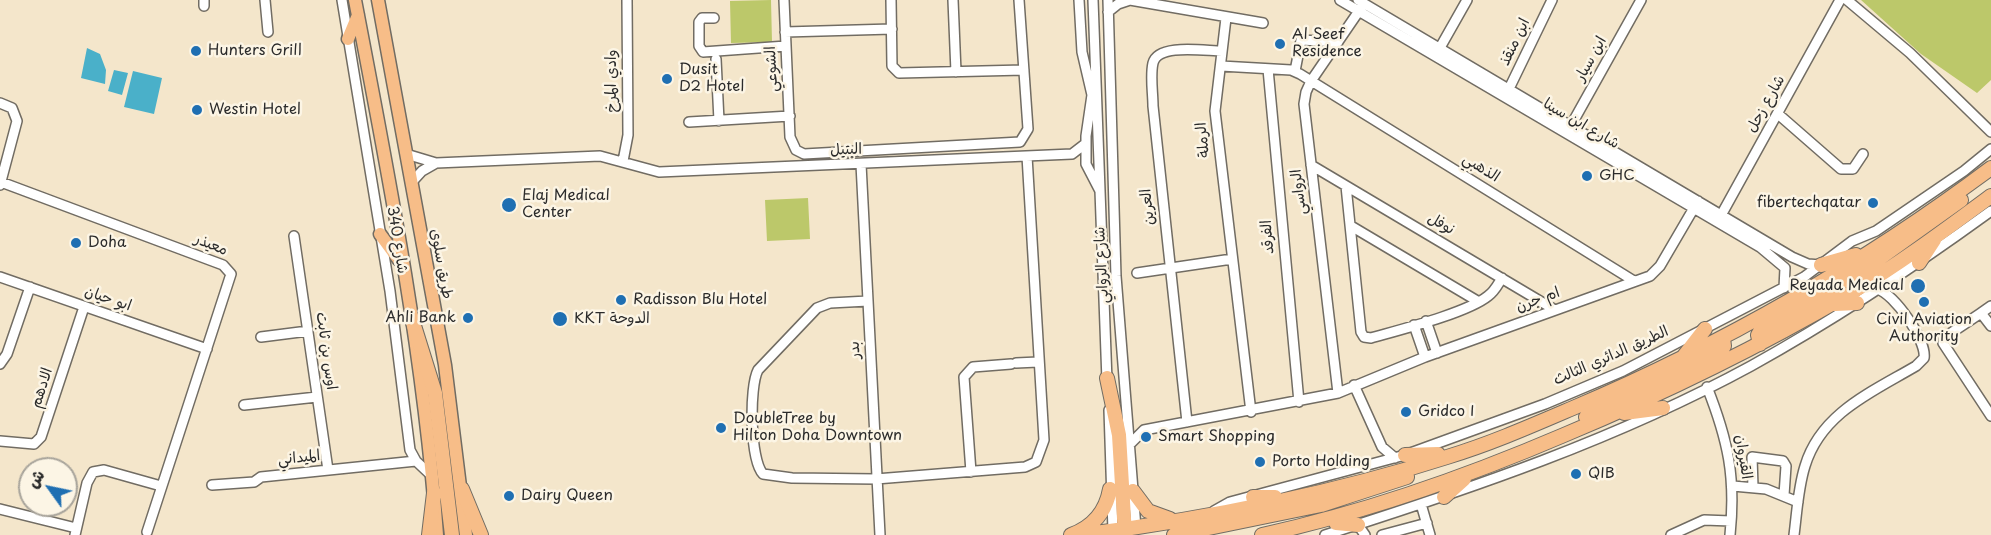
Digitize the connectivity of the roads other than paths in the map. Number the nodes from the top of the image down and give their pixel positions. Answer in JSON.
{"nodes":[{"id":1,"x":265,"y":0,"type":"edge"},
{"id":2,"x":342,"y":0,"type":"edge"},
{"id":3,"x":355,"y":0,"type":"edge"},
{"id":4,"x":627,"y":0,"type":"edge"},
{"id":5,"x":783,"y":0,"type":"edge"},
{"id":6,"x":891,"y":0,"type":"edge"},
{"id":7,"x":953,"y":0,"type":"edge"},
{"id":8,"x":1019,"y":0,"type":"edge"},
{"id":9,"x":1079,"y":0,"type":"edge"},
{"id":10,"x":1094,"y":0,"type":"edge"},
{"id":11,"x":1108,"y":0,"type":"edge"},
{"id":12,"x":1130,"y":0,"type":"edge"},
{"id":13,"x":1340,"y":0,"type":"edge"},
{"id":14,"x":1467,"y":0,"type":"edge"},
{"id":15,"x":1552,"y":0,"type":"edge"},
{"id":16,"x":1641,"y":0,"type":"edge"},
{"id":17,"x":1840,"y":0,"type":"edge"},
{"id":18,"x":1847,"y":0,"type":"edge"},
{"id":19,"x":378,"y":1,"type":"edge"},
{"id":20,"x":1168,"y":3,"type":"edge"},
{"id":21,"x":1360,"y":5,"type":"edge"},
{"id":22,"x":1108,"y":12,"type":"junction"},
{"id":23,"x":358,"y":14,"type":"junction"},
{"id":24,"x":714,"y":18,"type":"dead end"},
{"id":25,"x":1226,"y":18,"type":"junction"},
{"id":26,"x":1263,"y":23,"type":"dead end"},
{"id":27,"x":892,"y":29,"type":"junction"},
{"id":28,"x":268,"y":32,"type":"dead end"},
{"id":29,"x":785,"y":32,"type":"junction"},
{"id":30,"x":348,"y":39,"type":"junction"},
{"id":31,"x":1338,"y":42,"type":"junction"},
{"id":32,"x":786,"y":46,"type":"junction"},
{"id":33,"x":1222,"y":51,"type":"junction"},
{"id":34,"x":1437,"y":52,"type":"junction"},
{"id":35,"x":716,"y":59,"type":"dead end"},
{"id":36,"x":1221,"y":66,"type":"junction"},
{"id":37,"x":1268,"y":69,"type":"junction"},
{"id":38,"x":1024,"y":70,"type":"junction"},
{"id":39,"x":1295,"y":71,"type":"junction"},
{"id":40,"x":956,"y":72,"type":"junction"},
{"id":41,"x":1311,"y":81,"type":"junction"},
{"id":42,"x":1507,"y":93,"type":"junction"},
{"id":43,"x":0,"y":103,"type":"edge"},
{"id":44,"x":1778,"y":114,"type":"junction"},
{"id":45,"x":790,"y":116,"type":"junction"},
{"id":46,"x":719,"y":121,"type":"junction"},
{"id":47,"x":689,"y":122,"type":"dead end"},
{"id":48,"x":1987,"y":124,"type":"edge"},
{"id":49,"x":1569,"y":129,"type":"junction"},
{"id":50,"x":1991,"y":132,"type":"edge"},
{"id":51,"x":1085,"y":144,"type":"junction"},
{"id":52,"x":1991,"y":149,"type":"edge"},
{"id":53,"x":406,"y":154,"type":"junction"},
{"id":54,"x":1072,"y":154,"type":"junction"},
{"id":55,"x":1863,"y":154,"type":"dead end"},
{"id":56,"x":1026,"y":156,"type":"junction"},
{"id":57,"x":623,"y":161,"type":"junction"},
{"id":58,"x":436,"y":163,"type":"junction"},
{"id":59,"x":861,"y":164,"type":"junction"},
{"id":60,"x":1086,"y":164,"type":"junction"},
{"id":61,"x":1311,"y":165,"type":"junction"},
{"id":62,"x":1991,"y":170,"type":"edge"},
{"id":63,"x":411,"y":183,"type":"junction"},
{"id":64,"x":1,"y":184,"type":"edge"},
{"id":65,"x":1346,"y":186,"type":"junction"},
{"id":66,"x":1101,"y":193,"type":"junction"},
{"id":67,"x":1991,"y":196,"type":"edge"},
{"id":68,"x":1696,"y":204,"type":"junction"},
{"id":69,"x":1991,"y":211,"type":"edge"},
{"id":70,"x":1719,"y":218,"type":"junction"},
{"id":71,"x":1351,"y":226,"type":"junction"},
{"id":72,"x":1939,"y":233,"type":"junction"},
{"id":73,"x":380,"y":234,"type":"junction"},
{"id":74,"x":294,"y":236,"type":"dead end"},
{"id":75,"x":1873,"y":250,"type":"junction"},
{"id":76,"x":1232,"y":259,"type":"junction"},
{"id":77,"x":1919,"y":263,"type":"junction"},
{"id":78,"x":402,"y":264,"type":"junction"},
{"id":79,"x":1821,"y":265,"type":"junction"},
{"id":80,"x":1170,"y":269,"type":"junction"},
{"id":81,"x":1137,"y":273,"type":"dead end"},
{"id":82,"x":0,"y":278,"type":"edge"},
{"id":83,"x":1502,"y":278,"type":"junction"},
{"id":84,"x":1894,"y":279,"type":"junction"},
{"id":85,"x":1634,"y":280,"type":"junction"},
{"id":86,"x":30,"y":287,"type":"junction"},
{"id":87,"x":1784,"y":288,"type":"junction"},
{"id":88,"x":1878,"y":289,"type":"junction"},
{"id":89,"x":1894,"y":299,"type":"junction"},
{"id":90,"x":868,"y":301,"type":"junction"},
{"id":91,"x":1479,"y":302,"type":"junction"},
{"id":92,"x":1857,"y":303,"type":"junction"},
{"id":93,"x":1830,"y":304,"type":"junction"},
{"id":94,"x":1991,"y":306,"type":"edge"},
{"id":95,"x":84,"y":307,"type":"junction"},
{"id":96,"x":1555,"y":310,"type":"junction"},
{"id":97,"x":1982,"y":313,"type":"junction"},
{"id":98,"x":411,"y":316,"type":"junction"},
{"id":99,"x":1426,"y":321,"type":"junction"},
{"id":100,"x":1414,"y":325,"type":"junction"},
{"id":101,"x":1991,"y":327,"type":"edge"},
{"id":102,"x":1705,"y":330,"type":"junction"},
{"id":103,"x":308,"y":331,"type":"junction"},
{"id":104,"x":261,"y":337,"type":"dead end"},
{"id":105,"x":1723,"y":338,"type":"junction"},
{"id":106,"x":1760,"y":344,"type":"junction"},
{"id":107,"x":1943,"y":344,"type":"junction"},
{"id":108,"x":207,"y":349,"type":"junction"},
{"id":109,"x":1925,"y":352,"type":"junction"},
{"id":110,"x":1437,"y":353,"type":"junction"},
{"id":111,"x":1425,"y":357,"type":"junction"},
{"id":112,"x":1681,"y":359,"type":"junction"},
{"id":113,"x":1038,"y":362,"type":"junction"},
{"id":114,"x":0,"y":364,"type":"edge"},
{"id":115,"x":1107,"y":378,"type":"junction"},
{"id":116,"x":1354,"y":385,"type":"junction"},
{"id":117,"x":1707,"y":387,"type":"junction"},
{"id":118,"x":1338,"y":393,"type":"junction"},
{"id":119,"x":317,"y":397,"type":"junction"},
{"id":120,"x":1299,"y":402,"type":"junction"},
{"id":121,"x":244,"y":405,"type":"dead end"},
{"id":122,"x":1663,"y":408,"type":"junction"},
{"id":123,"x":1251,"y":412,"type":"junction"},
{"id":124,"x":1613,"y":415,"type":"junction"},
{"id":125,"x":1991,"y":416,"type":"edge"},
{"id":126,"x":1128,"y":418,"type":"junction"},
{"id":127,"x":1187,"y":422,"type":"junction"},
{"id":128,"x":1144,"y":430,"type":"junction"},
{"id":129,"x":0,"y":441,"type":"edge"},
{"id":130,"x":1130,"y":444,"type":"junction"},
{"id":131,"x":1544,"y":444,"type":"junction"},
{"id":132,"x":1382,"y":447,"type":"junction"},
{"id":133,"x":410,"y":450,"type":"junction"},
{"id":134,"x":1453,"y":455,"type":"junction"},
{"id":135,"x":1400,"y":456,"type":"junction"},
{"id":136,"x":416,"y":461,"type":"junction"},
{"id":137,"x":392,"y":463,"type":"junction"},
{"id":138,"x":1376,"y":463,"type":"junction"},
{"id":139,"x":328,"y":470,"type":"junction"},
{"id":140,"x":971,"y":472,"type":"junction"},
{"id":141,"x":1468,"y":475,"type":"junction"},
{"id":142,"x":433,"y":477,"type":"junction"},
{"id":143,"x":876,"y":479,"type":"junction"},
{"id":144,"x":212,"y":485,"type":"dead end"},
{"id":145,"x":161,"y":486,"type":"junction"},
{"id":146,"x":1733,"y":486,"type":"junction"},
{"id":147,"x":1753,"y":487,"type":"junction"},
{"id":148,"x":462,"y":489,"type":"junction"},
{"id":149,"x":1110,"y":489,"type":"junction"},
{"id":150,"x":1133,"y":491,"type":"junction"},
{"id":151,"x":434,"y":493,"type":"junction"},
{"id":152,"x":1784,"y":495,"type":"junction"},
{"id":153,"x":1252,"y":497,"type":"junction"},
{"id":154,"x":1444,"y":497,"type":"junction"},
{"id":155,"x":1295,"y":498,"type":"junction"},
{"id":156,"x":1798,"y":502,"type":"junction"},
{"id":157,"x":1421,"y":504,"type":"junction"},
{"id":158,"x":0,"y":508,"type":"edge"},
{"id":159,"x":1207,"y":516,"type":"junction"},
{"id":160,"x":1181,"y":521,"type":"junction"},
{"id":161,"x":1731,"y":522,"type":"junction"},
{"id":162,"x":1426,"y":523,"type":"junction"},
{"id":163,"x":1313,"y":524,"type":"junction"},
{"id":164,"x":1361,"y":530,"type":"edge"},
{"id":165,"x":76,"y":531,"type":"edge"},
{"id":166,"x":147,"y":532,"type":"dead end"},
{"id":167,"x":1684,"y":532,"type":"edge"},
{"id":168,"x":1125,"y":533,"type":"edge"},
{"id":169,"x":429,"y":535,"type":"edge"},
{"id":170,"x":437,"y":535,"type":"edge"},
{"id":171,"x":452,"y":535,"type":"edge"},
{"id":172,"x":466,"y":535,"type":"edge"},
{"id":173,"x":481,"y":535,"type":"edge"},
{"id":174,"x":880,"y":535,"type":"edge"},
{"id":175,"x":1071,"y":535,"type":"edge"},
{"id":176,"x":1082,"y":535,"type":"edge"},
{"id":177,"x":1174,"y":535,"type":"edge"},
{"id":178,"x":1262,"y":535,"type":"edge"},
{"id":179,"x":1325,"y":535,"type":"edge"},
{"id":180,"x":1382,"y":535,"type":"edge"},
{"id":181,"x":1430,"y":535,"type":"edge"},
{"id":182,"x":1671,"y":535,"type":"edge"},
{"id":183,"x":1730,"y":535,"type":"edge"},
{"id":184,"x":1794,"y":535,"type":"edge"}],
"edges":[{"from":1,"to":28,"type":"street"},
{"from":2,"to":30,"type":"street","name":"شارع 340"},
{"from":3,"to":23,"type":"main road"},
{"from":4,"to":57,"type":"street","name":"وادي المرخ"},
{"from":5,"to":29,"type":"street","name":"الشوعي"},
{"from":6,"to":27,"type":"street"},
{"from":7,"to":40,"type":"street"},
{"from":8,"to":38,"type":"street"},
{"from":9,"to":51,"type":"street","name":"شارع الروابي"},
{"from":10,"to":66,"type":"street","name":"شارع الروابي"},
{"from":11,"to":22,"type":"street","name":"شارع الروابي"},
{"from":12,"to":20,"type":"street"},
{"from":12,"to":22,"type":"street"},
{"from":13,"to":21,"type":"street","name":"شارع ابن سينا"},
{"from":14,"to":34,"type":"street"},
{"from":15,"to":42,"type":"street","name":"ابن منقذ"},
{"from":16,"to":49,"type":"street","name":"ابن سيار"},
{"from":17,"to":44,"type":"street","name":"شارع زحل"},
{"from":18,"to":48,"type":"street"},
{"from":19,"to":53,"type":"main road","name":"طريق سلوى"},
{"from":20,"to":25,"type":"street"},
{"from":21,"to":31,"type":"street","name":"الرواسي"},
{"from":21,"to":34,"type":"street","name":"شارع ابن سينا"},
{"from":22,"to":126,"type":"street","name":"شارع الروابي"},
{"from":23,"to":30,"type":"main road"},
{"from":23,"to":78,"type":"main road"},
{"from":24,"to":32,"type":"street"},
{"from":25,"to":26,"type":"street"},
{"from":25,"to":33,"type":"street","name":"الرملة"},
{"from":27,"to":29,"type":"street"},
{"from":27,"to":40,"type":"street"},
{"from":29,"to":32,"type":"street","name":"الشوعي"},
{"from":30,"to":73,"type":"street","name":"شارع 340"},
{"from":31,"to":39,"type":"street"},
{"from":31,"to":41,"type":"street","name":"الرواسي"},
{"from":32,"to":45,"type":"street","name":"الشوعي"},
{"from":33,"to":36,"type":"street","name":"الرملة"},
{"from":33,"to":80,"type":"street","name":"العرين"},
{"from":34,"to":42,"type":"street","name":"شارع ابن سينا"},
{"from":35,"to":46,"type":"street"},
{"from":36,"to":37,"type":"street"},
{"from":36,"to":76,"type":"street","name":"الرملة"},
{"from":37,"to":39,"type":"street"},
{"from":37,"to":120,"type":"street","name":"الفرقد"},
{"from":38,"to":40,"type":"street"},
{"from":38,"to":45,"type":"street","name":"الشوعي"},
{"from":39,"to":41,"type":"street"},
{"from":41,"to":61,"type":"street","name":"الرواسي"},
{"from":41,"to":85,"type":"street","name":"الذهبي"},
{"from":42,"to":49,"type":"street","name":"شارع ابن سينا"},
{"from":43,"to":64,"type":"street"},
{"from":44,"to":55,"type":"street"},
{"from":44,"to":70,"type":"street","name":"شارع زحل"},
{"from":45,"to":46,"type":"street"},
{"from":46,"to":47,"type":"street"},
{"from":48,"to":50,"type":"street"},
{"from":49,"to":68,"type":"street","name":"شارع ابن سينا"},
{"from":51,"to":54,"type":"street"},
{"from":51,"to":60,"type":"street","name":"شارع الروابي"},
{"from":52,"to":79,"type":"street","name":"الطريق الدائري الثالث"},
{"from":53,"to":58,"type":"street","name":"البتيل"},
{"from":53,"to":63,"type":"main road","name":"طريق سلوى"},
{"from":54,"to":56,"type":"street","name":"البتيل"},
{"from":54,"to":60,"type":"street"},
{"from":56,"to":59,"type":"street","name":"البتيل"},
{"from":56,"to":113,"type":"street"},
{"from":57,"to":58,"type":"street","name":"البتيل"},
{"from":57,"to":59,"type":"street","name":"البتيل"},
{"from":58,"to":63,"type":"street"},
{"from":59,"to":90,"type":"street","name":"بدر"},
{"from":60,"to":66,"type":"street","name":"شارع الروابي"},
{"from":61,"to":65,"type":"street","name":"نوفل"},
{"from":61,"to":118,"type":"street","name":"الرواسي"},
{"from":62,"to":75,"type":"highway","name":"الطريق الدائري الثالث"},
{"from":62,"to":106,"type":"highway"},
{"from":63,"to":148,"type":"main road","name":"طريق سلوى"},
{"from":64,"to":108,"type":"street","name":"معيذر"},
{"from":65,"to":71,"type":"street"},
{"from":65,"to":83,"type":"street","name":"نوفل"},
{"from":66,"to":115,"type":"street","name":"شارع الروابي"},
{"from":67,"to":72,"type":"highway"},
{"from":68,"to":70,"type":"street","name":"شارع ابن سينا"},
{"from":68,"to":85,"type":"street","name":"ام جرن"},
{"from":69,"to":77,"type":"street"},
{"from":70,"to":79,"type":"street","name":"شارع ابن سينا"},
{"from":70,"to":87,"type":"street","name":"شارع ابن سينا"},
{"from":71,"to":91,"type":"street"},
{"from":71,"to":100,"type":"street"},
{"from":72,"to":77,"type":"highway"},
{"from":72,"to":93,"type":"highway"},
{"from":73,"to":78,"type":"main road"},
{"from":73,"to":133,"type":"street","name":"شارع 340"},
{"from":74,"to":103,"type":"street","name":"اوس بن ثابت"},
{"from":75,"to":79,"type":"highway"},
{"from":75,"to":105,"type":"highway","name":"الطريق الدائري الثالث"},
{"from":76,"to":80,"type":"street"},
{"from":76,"to":123,"type":"street","name":"الرملة"},
{"from":77,"to":84,"type":"street"},
{"from":78,"to":98,"type":"main road"},
{"from":79,"to":87,"type":"street","name":"الطريق الدائري الثالث"},
{"from":80,"to":81,"type":"street"},
{"from":80,"to":127,"type":"street","name":"العرين"},
{"from":82,"to":86,"type":"street","name":"ابو حيان"},
{"from":83,"to":91,"type":"street"},
{"from":83,"to":96,"type":"street","name":"نوفل"},
{"from":84,"to":88,"type":"street"},
{"from":84,"to":89,"type":"street"},
{"from":85,"to":96,"type":"street","name":"ام جرن"},
{"from":86,"to":95,"type":"street","name":"ابو حيان"},
{"from":86,"to":114,"type":"street"},
{"from":87,"to":102,"type":"street","name":"الطريق الدائري الثالث"},
{"from":88,"to":89,"type":"street"},
{"from":88,"to":92,"type":"street"},
{"from":89,"to":109,"type":"street"},
{"from":90,"to":143,"type":"street","name":"بدر"},
{"from":90,"to":143,"type":"street"},
{"from":91,"to":99,"type":"street"},
{"from":92,"to":93,"type":"highway"},
{"from":92,"to":117,"type":"street"},
{"from":93,"to":106,"type":"highway"},
{"from":94,"to":97,"type":"street"},
{"from":95,"to":108,"type":"street","name":"ابو حيان"},
{"from":95,"to":129,"type":"street","name":"الادهم"},
{"from":96,"to":110,"type":"street","name":"ام جرن"},
{"from":97,"to":101,"type":"street"},
{"from":97,"to":107,"type":"street"},
{"from":98,"to":142,"type":"main road"},
{"from":98,"to":171,"type":"highway"},
{"from":99,"to":100,"type":"street"},
{"from":99,"to":110,"type":"street"},
{"from":100,"to":111,"type":"street"},
{"from":102,"to":112,"type":"highway"},
{"from":102,"to":135,"type":"street","name":"الطريق الدائري الثالث"},
{"from":103,"to":104,"type":"street"},
{"from":103,"to":119,"type":"street","name":"اوس بن ثابت"},
{"from":105,"to":112,"type":"highway","name":"الطريق الدائري الثالث"},
{"from":105,"to":131,"type":"highway"},
{"from":106,"to":124,"type":"highway"},
{"from":107,"to":109,"type":"street"},
{"from":107,"to":125,"type":"street"},
{"from":108,"to":145,"type":"street","name":"معيذر"},
{"from":109,"to":156,"type":"street"},
{"from":110,"to":111,"type":"street","name":"ام جرن"},
{"from":111,"to":116,"type":"street","name":"ام جرن"},
{"from":112,"to":134,"type":"highway","name":"الطريق الدائري الثالث"},
{"from":113,"to":140,"type":"street"},
{"from":113,"to":140,"type":"street"},
{"from":115,"to":149,"type":"street","name":"شارع الروابي"},
{"from":115,"to":168,"type":"highway"},
{"from":116,"to":118,"type":"street","name":"ام جرن"},
{"from":116,"to":132,"type":"street"},
{"from":117,"to":122,"type":"street"},
{"from":117,"to":146,"type":"street","name":"القيروان"},
{"from":118,"to":120,"type":"street","name":"ام جرن"},
{"from":119,"to":121,"type":"street"},
{"from":119,"to":139,"type":"street","name":"اوس بن ثابت"},
{"from":120,"to":123,"type":"street","name":"ام جرن"},
{"from":122,"to":124,"type":"highway"},
{"from":122,"to":154,"type":"street"},
{"from":123,"to":127,"type":"street","name":"ام جرن"},
{"from":124,"to":131,"type":"highway"},
{"from":126,"to":128,"type":"street"},
{"from":126,"to":130,"type":"street","name":"شارع الروابي"},
{"from":127,"to":128,"type":"street","name":"ام جرن"},
{"from":128,"to":130,"type":"street"},
{"from":130,"to":150,"type":"street","name":"شارع الروابي"},
{"from":131,"to":141,"type":"highway"},
{"from":132,"to":135,"type":"street"},
{"from":132,"to":138,"type":"street"},
{"from":133,"to":136,"type":"street","name":"شارع 340"},
{"from":133,"to":137,"type":"street","name":"الميداني"},
{"from":134,"to":135,"type":"highway"},
{"from":134,"to":155,"type":"highway","name":"الطريق الدائري الثالث"},
{"from":134,"to":177,"type":"highway"},
{"from":135,"to":138,"type":"street","name":"الطريق الدائري الثالث"},
{"from":136,"to":137,"type":"street","name":"الميداني"},
{"from":136,"to":142,"type":"street","name":"شارع 340"},
{"from":137,"to":139,"type":"street","name":"الميداني"},
{"from":138,"to":153,"type":"street","name":"الطريق الدائري الثالث"},
{"from":139,"to":144,"type":"street","name":"الميداني"},
{"from":140,"to":143,"type":"street"},
{"from":141,"to":154,"type":"highway"},
{"from":141,"to":163,"type":"highway"},
{"from":142,"to":151,"type":"main road"},
{"from":143,"to":174,"type":"street","name":"بدر"},
{"from":145,"to":165,"type":"street"},
{"from":145,"to":166,"type":"street","name":"معيذر"},
{"from":146,"to":147,"type":"street"},
{"from":146,"to":161,"type":"street","name":"القيروان"},
{"from":147,"to":152,"type":"street"},
{"from":147,"to":152,"type":"street"},
{"from":148,"to":172,"type":"main road","name":"طريق سلوى"},
{"from":148,"to":173,"type":"highway"},
{"from":149,"to":168,"type":"street","name":"شارع الروابي"},
{"from":149,"to":175,"type":"highway"},
{"from":150,"to":160,"type":"highway"},
{"from":150,"to":168,"type":"street","name":"شارع الروابي"},
{"from":151,"to":169,"type":"highway"},
{"from":151,"to":170,"type":"main road"},
{"from":152,"to":156,"type":"street"},
{"from":153,"to":155,"type":"highway"},
{"from":153,"to":159,"type":"street","name":"الطريق الدائري الثالث"},
{"from":154,"to":157,"type":"street"},
{"from":155,"to":159,"type":"highway","name":"الطريق الدائري الثالث"},
{"from":156,"to":184,"type":"street"},
{"from":157,"to":162,"type":"street"},
{"from":157,"to":164,"type":"street"},
{"from":158,"to":165,"type":"street"},
{"from":159,"to":160,"type":"highway","name":"الطريق الدائري الثالث"},
{"from":160,"to":168,"type":"highway","name":"الطريق الدائري الثالث"},
{"from":161,"to":167,"type":"street"},
{"from":161,"to":183,"type":"street","name":"القيروان"},
{"from":162,"to":180,"type":"street"},
{"from":162,"to":181,"type":"street"},
{"from":163,"to":164,"type":"highway"},
{"from":163,"to":178,"type":"highway"},
{"from":164,"to":179,"type":"street"},
{"from":167,"to":182,"type":"street"},
{"from":168,"to":176,"type":"highway","name":"الطريق الدائري الثالث"}]}
